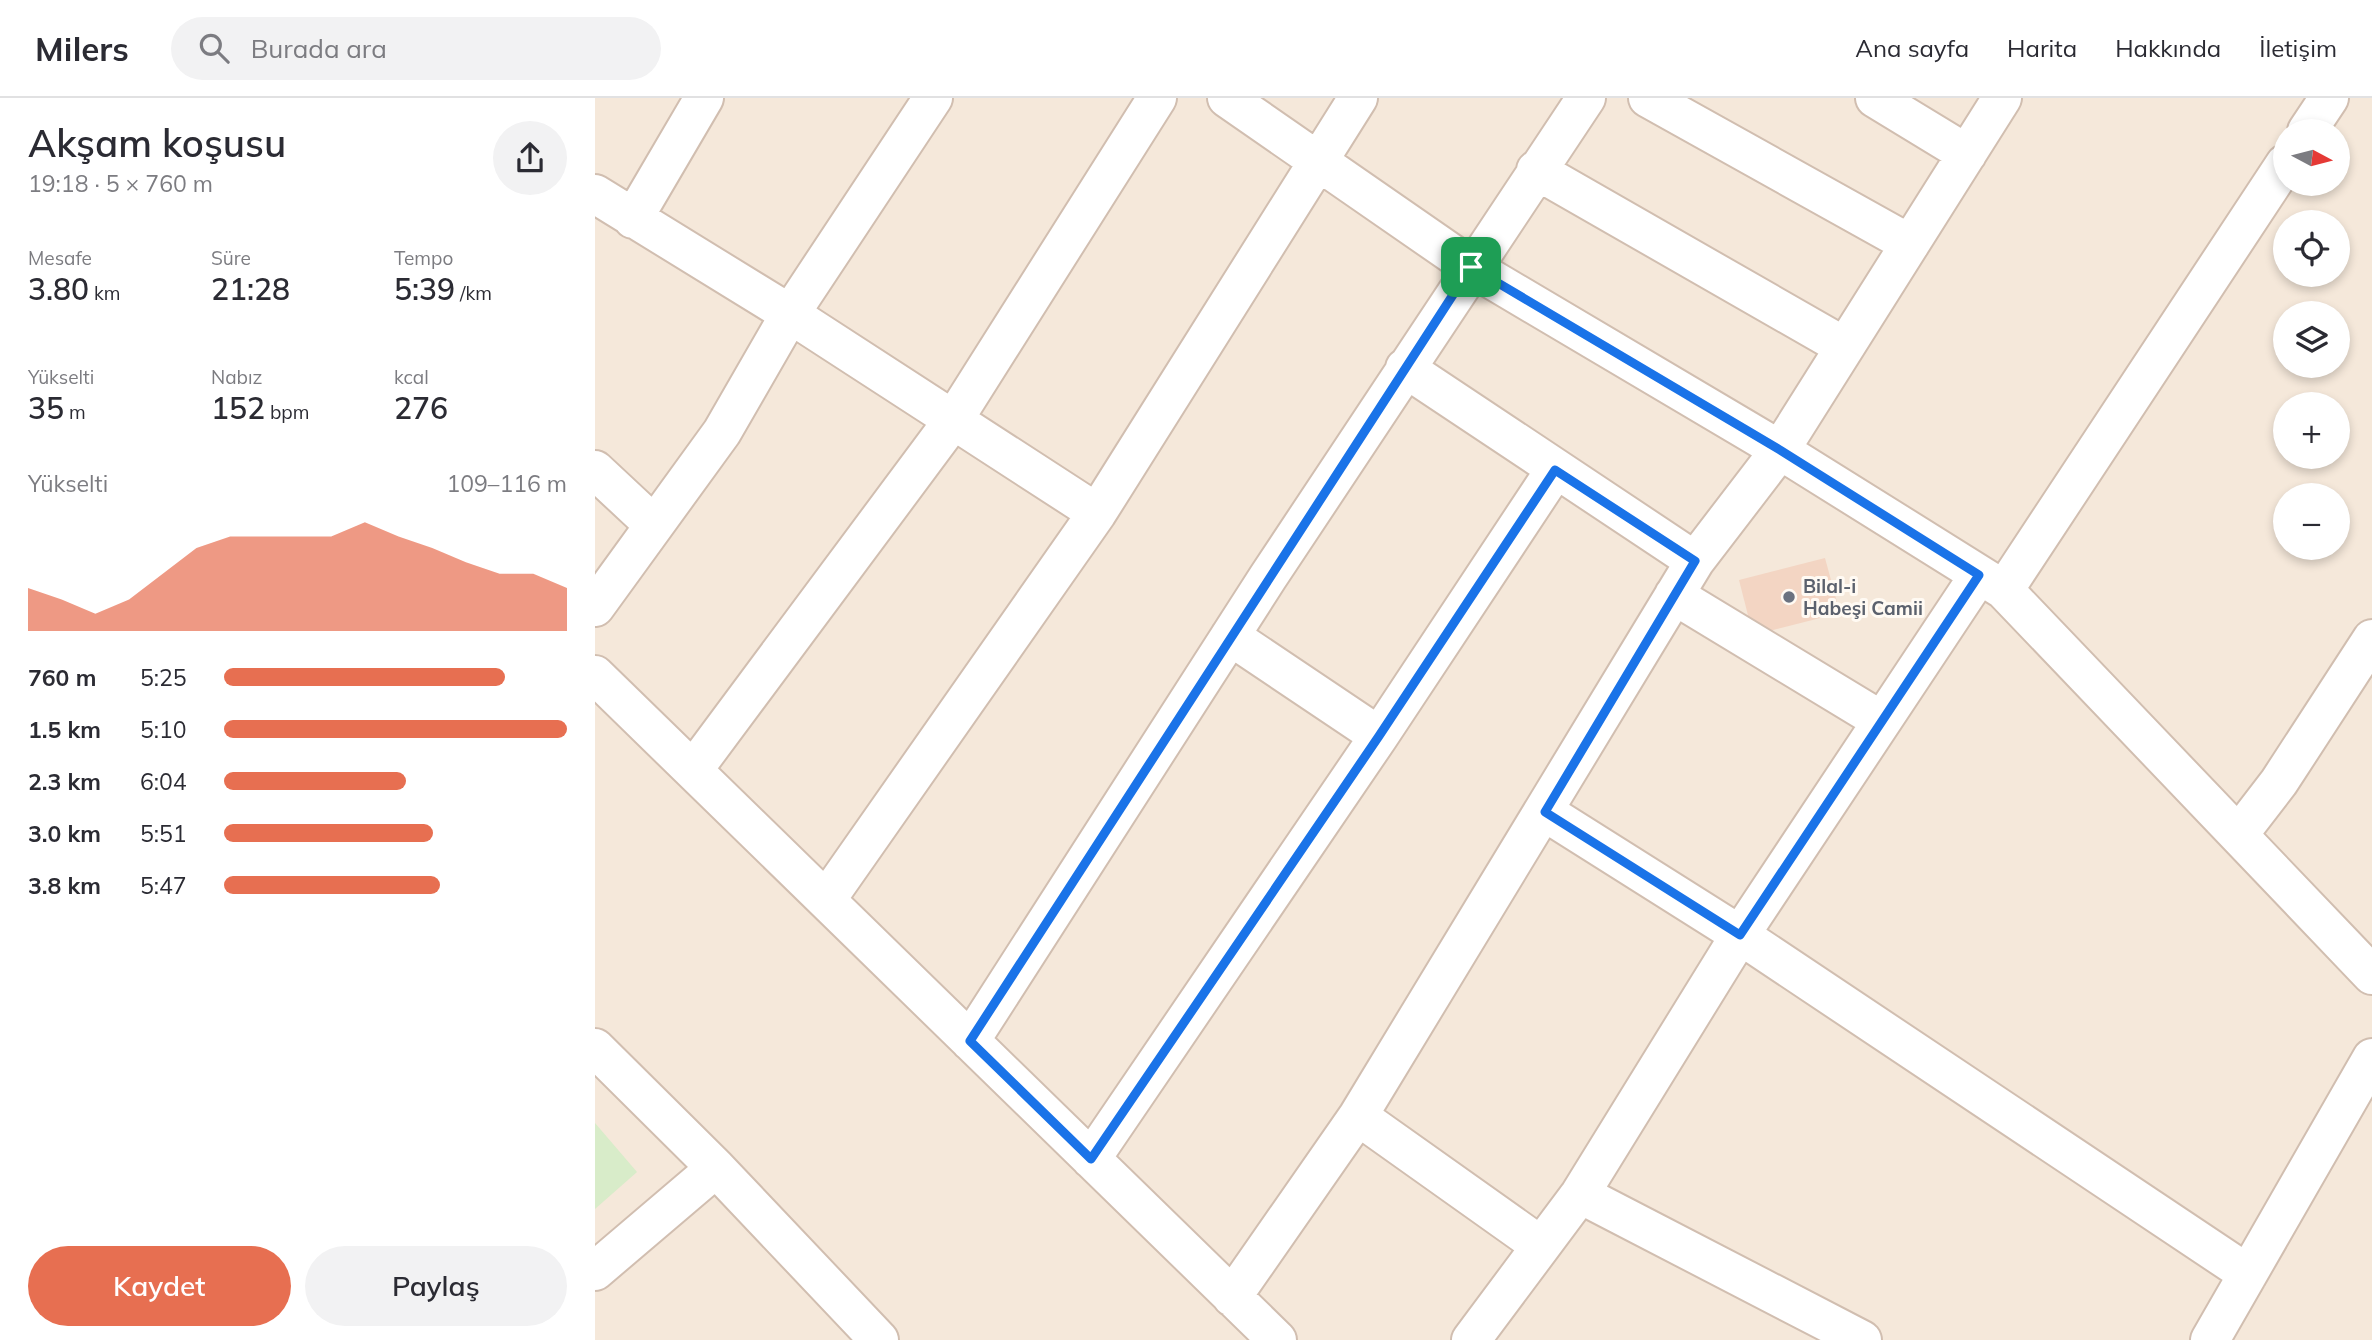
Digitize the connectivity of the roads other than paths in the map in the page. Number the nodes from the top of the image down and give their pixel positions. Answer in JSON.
{"nodes":[{"id":1,"x":704,"y":98,"type":"edge"},
{"id":2,"x":933,"y":98,"type":"edge"},
{"id":3,"x":1157,"y":98,"type":"edge"},
{"id":4,"x":1227,"y":98,"type":"edge"},
{"id":5,"x":1358,"y":98,"type":"edge"},
{"id":6,"x":1586,"y":98,"type":"edge"},
{"id":7,"x":1648,"y":98,"type":"edge"},
{"id":8,"x":1875,"y":98,"type":"edge"},
{"id":9,"x":2002,"y":98,"type":"edge"},
{"id":10,"x":2329,"y":98,"type":"edge"},
{"id":11,"x":2315,"y":119,"type":"edge"},
{"id":12,"x":1967,"y":154,"type":"junction"},
{"id":13,"x":1318,"y":161,"type":"junction"},
{"id":14,"x":1536,"y":170,"type":"junction"},
{"id":15,"x":2273,"y":181,"type":"edge"},
{"id":16,"x":595,"y":194,"type":"edge"},
{"id":17,"x":633,"y":219,"type":"junction"},
{"id":18,"x":1910,"y":244,"type":"junction"},
{"id":19,"x":1471,"y":267,"type":"junction"},
{"id":20,"x":790,"y":314,"type":"junction"},
{"id":21,"x":1845,"y":347,"type":"junction"},
{"id":22,"x":1405,"y":368,"type":"junction"},
{"id":23,"x":954,"y":419,"type":"junction"},
{"id":24,"x":1780,"y":450,"type":"junction"},
{"id":25,"x":595,"y":470,"type":"edge"},
{"id":26,"x":1555,"y":470,"type":"junction"},
{"id":27,"x":1097,"y":513,"type":"junction"},
{"id":28,"x":654,"y":525,"type":"junction"},
{"id":29,"x":1695,"y":561,"type":"junction"},
{"id":30,"x":1991,"y":582,"type":"junction"},
{"id":31,"x":1674,"y":595,"type":"junction"},
{"id":32,"x":595,"y":607,"type":"edge"},
{"id":33,"x":1230,"y":636,"type":"junction"},
{"id":34,"x":2372,"y":639,"type":"edge"},
{"id":35,"x":595,"y":675,"type":"edge"},
{"id":36,"x":1882,"y":721,"type":"junction"},
{"id":37,"x":1379,"y":736,"type":"junction"},
{"id":38,"x":693,"y":770,"type":"junction"},
{"id":39,"x":1545,"y":812,"type":"junction"},
{"id":40,"x":2239,"y":834,"type":"junction"},
{"id":41,"x":826,"y":900,"type":"junction"},
{"id":42,"x":1740,"y":935,"type":"junction"},
{"id":43,"x":2372,"y":975,"type":"edge"},
{"id":44,"x":970,"y":1041,"type":"junction"},
{"id":45,"x":595,"y":1048,"type":"edge"},
{"id":46,"x":2372,"y":1058,"type":"edge"},
{"id":47,"x":1358,"y":1116,"type":"junction"},
{"id":48,"x":1091,"y":1159,"type":"junction"},
{"id":49,"x":716,"y":1168,"type":"junction"},
{"id":50,"x":1580,"y":1194,"type":"junction"},
{"id":51,"x":1541,"y":1246,"type":"junction"},
{"id":52,"x":595,"y":1271,"type":"edge"},
{"id":53,"x":2248,"y":1274,"type":"junction"},
{"id":54,"x":1233,"y":1297,"type":"junction"},
{"id":55,"x":1259,"y":1334,"type":"edge"},
{"id":56,"x":870,"y":1337,"type":"edge"},
{"id":57,"x":1471,"y":1340,"type":"edge"},
{"id":58,"x":1862,"y":1340,"type":"edge"},
{"id":59,"x":2210,"y":1340,"type":"edge"}],
"edges":[{"from":1,"to":17,"type":"street"},
{"from":2,"to":20,"type":"street"},
{"from":3,"to":23,"type":"street"},
{"from":4,"to":13,"type":"street"},
{"from":5,"to":13,"type":"street"},
{"from":6,"to":14,"type":"street"},
{"from":7,"to":18,"type":"street"},
{"from":8,"to":12,"type":"street"},
{"from":9,"to":12,"type":"street"},
{"from":10,"to":11,"type":"street"},
{"from":12,"to":18,"type":"street"},
{"from":13,"to":19,"type":"street"},
{"from":13,"to":27,"type":"street"},
{"from":14,"to":19,"type":"street"},
{"from":14,"to":21,"type":"street"},
{"from":15,"to":30,"type":"street"},
{"from":16,"to":17,"type":"street"},
{"from":17,"to":20,"type":"street"},
{"from":18,"to":21,"type":"street"},
{"from":19,"to":22,"type":"street"},
{"from":19,"to":24,"type":"street"},
{"from":20,"to":23,"type":"street"},
{"from":20,"to":28,"type":"street"},
{"from":21,"to":24,"type":"street"},
{"from":22,"to":26,"type":"street"},
{"from":22,"to":33,"type":"street"},
{"from":23,"to":27,"type":"street"},
{"from":23,"to":38,"type":"street"},
{"from":24,"to":29,"type":"street"},
{"from":24,"to":30,"type":"street"},
{"from":25,"to":28,"type":"street"},
{"from":26,"to":29,"type":"street"},
{"from":26,"to":37,"type":"street"},
{"from":27,"to":41,"type":"street"},
{"from":28,"to":32,"type":"street"},
{"from":29,"to":31,"type":"street"},
{"from":30,"to":36,"type":"street"},
{"from":30,"to":40,"type":"street"},
{"from":31,"to":36,"type":"street"},
{"from":31,"to":39,"type":"street"},
{"from":33,"to":37,"type":"street"},
{"from":33,"to":44,"type":"street"},
{"from":34,"to":40,"type":"street"},
{"from":35,"to":38,"type":"street"},
{"from":36,"to":42,"type":"street"},
{"from":37,"to":48,"type":"street"},
{"from":38,"to":41,"type":"street"},
{"from":39,"to":42,"type":"street"},
{"from":39,"to":47,"type":"street"},
{"from":40,"to":43,"type":"street"},
{"from":41,"to":44,"type":"street"},
{"from":42,"to":50,"type":"street"},
{"from":42,"to":53,"type":"street"},
{"from":44,"to":48,"type":"street"},
{"from":45,"to":49,"type":"street"},
{"from":46,"to":53,"type":"street"},
{"from":47,"to":51,"type":"street"},
{"from":47,"to":54,"type":"street"},
{"from":48,"to":54,"type":"street"},
{"from":49,"to":52,"type":"street"},
{"from":49,"to":56,"type":"street"},
{"from":50,"to":51,"type":"street"},
{"from":50,"to":58,"type":"street"},
{"from":51,"to":57,"type":"street"},
{"from":53,"to":59,"type":"street"},
{"from":54,"to":55,"type":"street"}]}
